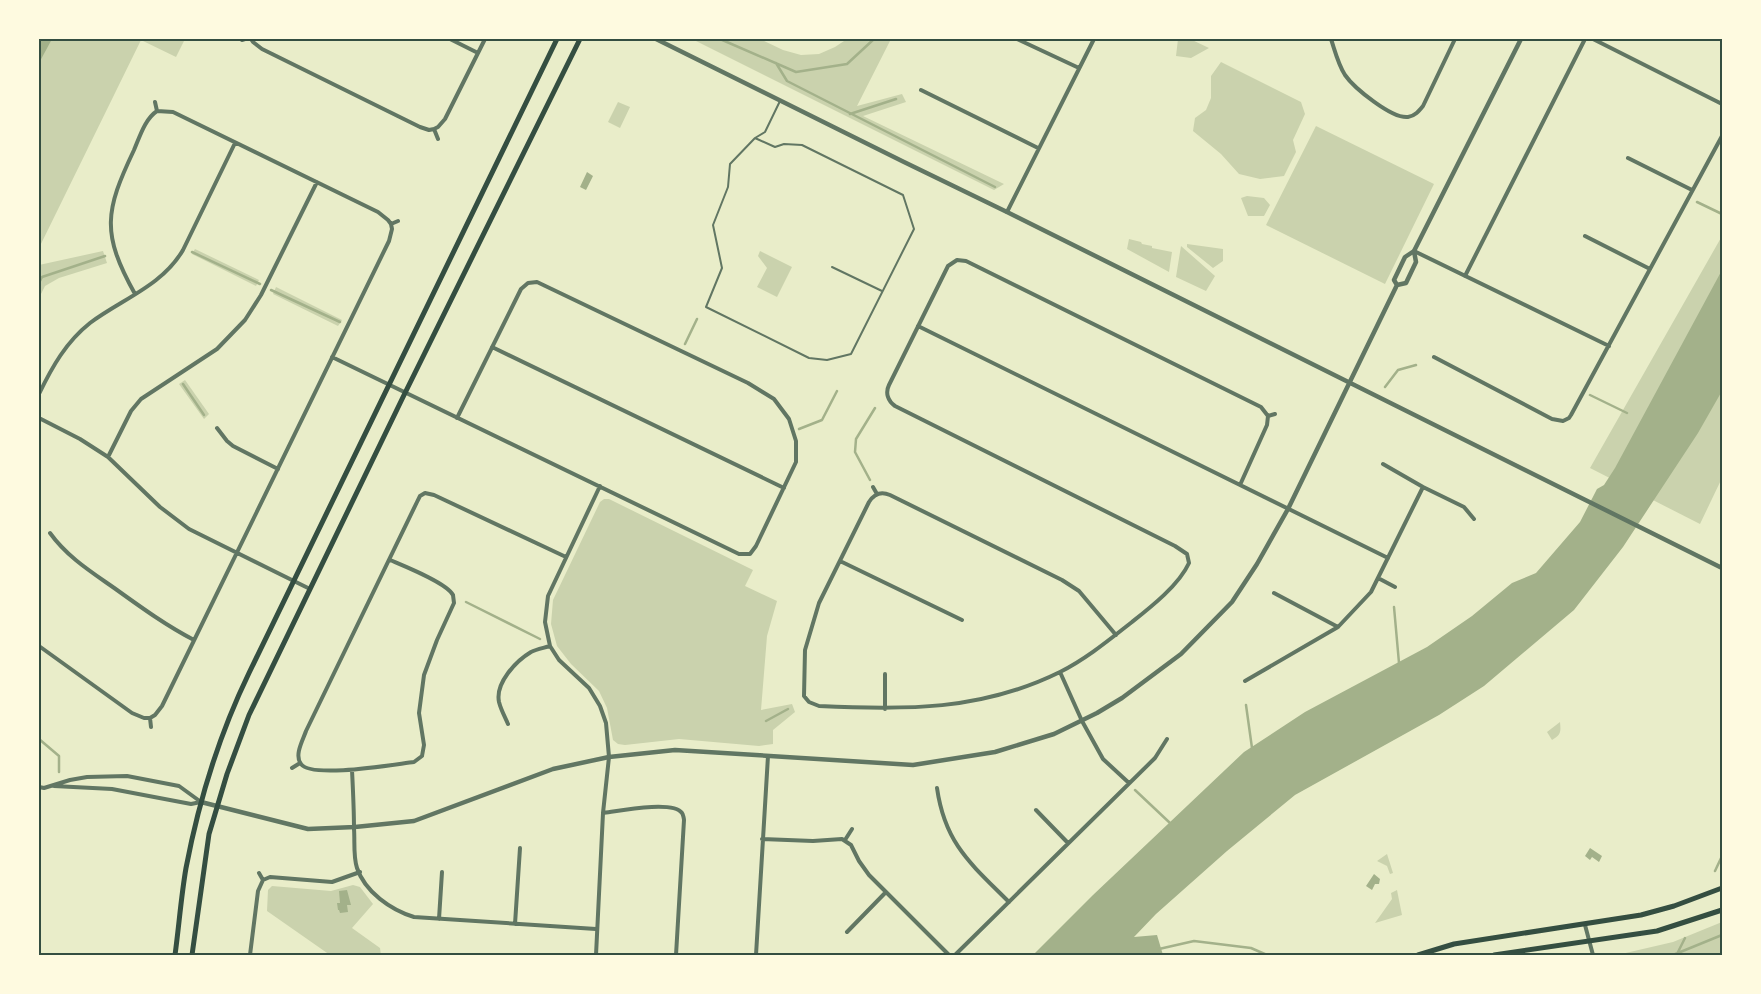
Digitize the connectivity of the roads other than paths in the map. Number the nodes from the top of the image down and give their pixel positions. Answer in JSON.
{"nodes":[{"id":1,"x":252,"y":39,"type":"edge"},
{"id":2,"x":450,"y":39,"type":"edge"},
{"id":3,"x":484,"y":39,"type":"edge"},
{"id":4,"x":558,"y":39,"type":"edge"},
{"id":5,"x":580,"y":39,"type":"edge"},
{"id":6,"x":656,"y":39,"type":"edge"},
{"id":7,"x":1017,"y":39,"type":"edge"},
{"id":8,"x":1094,"y":39,"type":"edge"},
{"id":9,"x":1331,"y":39,"type":"edge"},
{"id":10,"x":1455,"y":39,"type":"edge"},
{"id":11,"x":1521,"y":39,"type":"edge"},
{"id":12,"x":1585,"y":39,"type":"edge"},
{"id":13,"x":1593,"y":39,"type":"edge"},
{"id":14,"x":478,"y":52,"type":"junction"},
{"id":15,"x":1079,"y":68,"type":"junction"},
{"id":16,"x":920,"y":90,"type":"dead end"},
{"id":17,"x":780,"y":101,"type":"junction"},
{"id":18,"x":155,"y":102,"type":"dead end"},
{"id":19,"x":1722,"y":104,"type":"edge"},
{"id":20,"x":157,"y":111,"type":"junction"},
{"id":21,"x":1411,"y":116,"type":"junction"},
{"id":22,"x":1413,"y":122,"type":"dead end"},
{"id":23,"x":434,"y":129,"type":"junction"},
{"id":24,"x":1722,"y":136,"type":"edge"},
{"id":25,"x":756,"y":138,"type":"junction"},
{"id":26,"x":438,"y":139,"type":"dead end"},
{"id":27,"x":236,"y":143,"type":"junction"},
{"id":28,"x":1038,"y":148,"type":"junction"},
{"id":29,"x":1628,"y":158,"type":"dead end"},
{"id":30,"x":317,"y":182,"type":"junction"},
{"id":31,"x":1692,"y":190,"type":"junction"},
{"id":32,"x":1008,"y":212,"type":"junction"},
{"id":33,"x":398,"y":221,"type":"dead end"},
{"id":34,"x":391,"y":224,"type":"junction"},
{"id":35,"x":1585,"y":236,"type":"dead end"},
{"id":36,"x":1414,"y":251,"type":"junction"},
{"id":37,"x":953,"y":254,"type":"dead end"},
{"id":38,"x":955,"y":261,"type":"junction"},
{"id":39,"x":832,"y":267,"type":"dead end"},
{"id":40,"x":1650,"y":269,"type":"junction"},
{"id":41,"x":526,"y":276,"type":"dead end"},
{"id":42,"x":1465,"y":276,"type":"junction"},
{"id":43,"x":529,"y":283,"type":"junction"},
{"id":44,"x":1397,"y":285,"type":"junction"},
{"id":45,"x":882,"y":291,"type":"junction"},
{"id":46,"x":135,"y":294,"type":"junction"},
{"id":47,"x":918,"y":326,"type":"junction"},
{"id":48,"x":1609,"y":346,"type":"junction"},
{"id":49,"x":492,"y":347,"type":"junction"},
{"id":50,"x":332,"y":357,"type":"junction"},
{"id":51,"x":1434,"y":357,"type":"dead end"},
{"id":52,"x":1349,"y":383,"type":"junction"},
{"id":53,"x":389,"y":385,"type":"junction"},
{"id":54,"x":405,"y":393,"type":"junction"},
{"id":55,"x":39,"y":394,"type":"edge"},
{"id":56,"x":889,"y":400,"type":"junction"},
{"id":57,"x":882,"y":401,"type":"dead end"},
{"id":58,"x":1275,"y":414,"type":"dead end"},
{"id":59,"x":1268,"y":416,"type":"junction"},
{"id":60,"x":39,"y":418,"type":"edge"},
{"id":61,"x":457,"y":418,"type":"junction"},
{"id":62,"x":1562,"y":421,"type":"junction"},
{"id":63,"x":1564,"y":426,"type":"dead end"},
{"id":64,"x":217,"y":428,"type":"dead end"},
{"id":65,"x":108,"y":456,"type":"junction"},
{"id":66,"x":1383,"y":464,"type":"dead end"},
{"id":67,"x":278,"y":469,"type":"junction"},
{"id":68,"x":1240,"y":485,"type":"junction"},
{"id":69,"x":600,"y":486,"type":"junction"},
{"id":70,"x":873,"y":487,"type":"dead end"},
{"id":71,"x":1423,"y":487,"type":"junction"},
{"id":72,"x":422,"y":488,"type":"dead end"},
{"id":73,"x":784,"y":488,"type":"junction"},
{"id":74,"x":424,"y":493,"type":"junction"},
{"id":75,"x":877,"y":494,"type":"junction"},
{"id":76,"x":1288,"y":509,"type":"junction"},
{"id":77,"x":1474,"y":519,"type":"dead end"},
{"id":78,"x":50,"y":534,"type":"dead end"},
{"id":79,"x":237,"y":553,"type":"junction"},
{"id":80,"x":747,"y":554,"type":"junction"},
{"id":81,"x":566,"y":557,"type":"junction"},
{"id":82,"x":1189,"y":558,"type":"junction"},
{"id":83,"x":1195,"y":558,"type":"dead end"},
{"id":84,"x":1388,"y":558,"type":"junction"},
{"id":85,"x":390,"y":560,"type":"junction"},
{"id":86,"x":750,"y":561,"type":"dead end"},
{"id":87,"x":840,"y":561,"type":"junction"},
{"id":88,"x":1722,"y":568,"type":"edge"},
{"id":89,"x":1378,"y":578,"type":"junction"},
{"id":90,"x":294,"y":581,"type":"junction"},
{"id":91,"x":1395,"y":588,"type":"dead end"},
{"id":92,"x":310,"y":589,"type":"junction"},
{"id":93,"x":460,"y":592,"type":"dead end"},
{"id":94,"x":1274,"y":593,"type":"dead end"},
{"id":95,"x":454,"y":595,"type":"junction"},
{"id":96,"x":962,"y":620,"type":"dead end"},
{"id":97,"x":1338,"y":627,"type":"junction"},
{"id":98,"x":1116,"y":635,"type":"junction"},
{"id":99,"x":194,"y":640,"type":"junction"},
{"id":100,"x":39,"y":646,"type":"edge"},
{"id":101,"x":550,"y":646,"type":"junction"},
{"id":102,"x":1060,"y":672,"type":"junction"},
{"id":103,"x":885,"y":674,"type":"dead end"},
{"id":104,"x":1245,"y":681,"type":"dead end"},
{"id":105,"x":807,"y":700,"type":"junction"},
{"id":106,"x":803,"y":704,"type":"dead end"},
{"id":107,"x":885,"y":709,"type":"junction"},
{"id":108,"x":150,"y":718,"type":"junction"},
{"id":109,"x":1082,"y":721,"type":"junction"},
{"id":110,"x":508,"y":724,"type":"dead end"},
{"id":111,"x":151,"y":726,"type":"dead end"},
{"id":112,"x":1167,"y":738,"type":"dead end"},
{"id":113,"x":422,"y":756,"type":"junction"},
{"id":114,"x":608,"y":756,"type":"junction"},
{"id":115,"x":768,"y":756,"type":"junction"},
{"id":116,"x":428,"y":759,"type":"dead end"},
{"id":117,"x":300,"y":763,"type":"junction"},
{"id":118,"x":292,"y":768,"type":"dead end"},
{"id":119,"x":352,"y":770,"type":"junction"},
{"id":120,"x":1129,"y":783,"type":"junction"},
{"id":121,"x":52,"y":785,"type":"junction"},
{"id":122,"x":39,"y":787,"type":"edge"},
{"id":123,"x":937,"y":788,"type":"dead end"},
{"id":124,"x":201,"y":802,"type":"junction"},
{"id":125,"x":684,"y":806,"type":"dead end"},
{"id":126,"x":216,"y":807,"type":"junction"},
{"id":127,"x":1036,"y":810,"type":"dead end"},
{"id":128,"x":680,"y":811,"type":"junction"},
{"id":129,"x":603,"y":813,"type":"junction"},
{"id":130,"x":354,"y":827,"type":"junction"},
{"id":131,"x":852,"y":829,"type":"dead end"},
{"id":132,"x":762,"y":838,"type":"junction"},
{"id":133,"x":845,"y":840,"type":"junction"},
{"id":134,"x":1068,"y":842,"type":"junction"},
{"id":135,"x":520,"y":848,"type":"dead end"},
{"id":136,"x":259,"y":872,"type":"dead end"},
{"id":137,"x":360,"y":872,"type":"junction"},
{"id":138,"x":442,"y":872,"type":"dead end"},
{"id":139,"x":263,"y":880,"type":"junction"},
{"id":140,"x":1722,"y":888,"type":"edge"},
{"id":141,"x":886,"y":892,"type":"junction"},
{"id":142,"x":1008,"y":902,"type":"junction"},
{"id":143,"x":1722,"y":910,"type":"edge"},
{"id":144,"x":439,"y":920,"type":"junction"},
{"id":145,"x":515,"y":924,"type":"junction"},
{"id":146,"x":1585,"y":924,"type":"junction"},
{"id":147,"x":596,"y":929,"type":"junction"},
{"id":148,"x":847,"y":932,"type":"dead end"},
{"id":149,"x":1590,"y":942,"type":"junction"},
{"id":150,"x":175,"y":955,"type":"edge"},
{"id":151,"x":192,"y":955,"type":"edge"},
{"id":152,"x":250,"y":955,"type":"edge"},
{"id":153,"x":596,"y":955,"type":"edge"},
{"id":154,"x":676,"y":955,"type":"edge"},
{"id":155,"x":756,"y":955,"type":"edge"},
{"id":156,"x":949,"y":955,"type":"edge"},
{"id":157,"x":955,"y":955,"type":"edge"},
{"id":158,"x":1418,"y":955,"type":"edge"},
{"id":159,"x":1494,"y":955,"type":"edge"},
{"id":160,"x":1593,"y":955,"type":"edge"}],
"edges":[{"from":1,"to":23,"type":"street"},
{"from":2,"to":14,"type":"street"},
{"from":3,"to":14,"type":"street"},
{"from":4,"to":53,"type":"main road"},
{"from":5,"to":54,"type":"main road"},
{"from":6,"to":17,"type":"street"},
{"from":7,"to":15,"type":"street"},
{"from":8,"to":15,"type":"street"},
{"from":9,"to":21,"type":"street"},
{"from":10,"to":21,"type":"street"},
{"from":11,"to":36,"type":"street"},
{"from":12,"to":42,"type":"street"},
{"from":13,"to":19,"type":"street"},
{"from":14,"to":23,"type":"street"},
{"from":15,"to":28,"type":"street"},
{"from":16,"to":28,"type":"street"},
{"from":17,"to":25,"type":"lane"},
{"from":17,"to":32,"type":"street"},
{"from":18,"to":20,"type":"street"},
{"from":20,"to":27,"type":"street"},
{"from":20,"to":46,"type":"street"},
{"from":21,"to":22,"type":"street"},
{"from":23,"to":26,"type":"street"},
{"from":24,"to":31,"type":"street"},
{"from":25,"to":45,"type":"lane"},
{"from":25,"to":45,"type":"lane"},
{"from":27,"to":30,"type":"street"},
{"from":27,"to":46,"type":"street"},
{"from":28,"to":32,"type":"street"},
{"from":29,"to":31,"type":"street"},
{"from":30,"to":34,"type":"street"},
{"from":30,"to":65,"type":"street"},
{"from":31,"to":40,"type":"street"},
{"from":32,"to":52,"type":"street"},
{"from":33,"to":34,"type":"street"},
{"from":34,"to":50,"type":"street"},
{"from":35,"to":40,"type":"street"},
{"from":36,"to":42,"type":"street"},
{"from":36,"to":44,"type":"street"},
{"from":36,"to":44,"type":"street"},
{"from":37,"to":38,"type":"street"},
{"from":38,"to":47,"type":"street"},
{"from":38,"to":59,"type":"street"},
{"from":39,"to":45,"type":"lane"},
{"from":40,"to":48,"type":"street"},
{"from":41,"to":43,"type":"street"},
{"from":42,"to":48,"type":"street"},
{"from":43,"to":49,"type":"street"},
{"from":43,"to":73,"type":"street"},
{"from":44,"to":52,"type":"street"},
{"from":46,"to":55,"type":"street"},
{"from":47,"to":56,"type":"street"},
{"from":47,"to":68,"type":"street"},
{"from":48,"to":62,"type":"street"},
{"from":49,"to":61,"type":"street"},
{"from":49,"to":73,"type":"street"},
{"from":50,"to":53,"type":"street"},
{"from":50,"to":67,"type":"street"},
{"from":51,"to":62,"type":"street"},
{"from":52,"to":76,"type":"street"},
{"from":52,"to":88,"type":"street"},
{"from":53,"to":54,"type":"street"},
{"from":53,"to":90,"type":"main road"},
{"from":54,"to":61,"type":"street"},
{"from":54,"to":92,"type":"main road"},
{"from":56,"to":57,"type":"street"},
{"from":56,"to":82,"type":"street"},
{"from":58,"to":59,"type":"street"},
{"from":59,"to":68,"type":"street"},
{"from":60,"to":65,"type":"street"},
{"from":61,"to":69,"type":"street"},
{"from":62,"to":63,"type":"street"},
{"from":64,"to":67,"type":"street"},
{"from":65,"to":79,"type":"street"},
{"from":66,"to":71,"type":"street"},
{"from":67,"to":79,"type":"street"},
{"from":68,"to":76,"type":"street"},
{"from":69,"to":80,"type":"street"},
{"from":69,"to":81,"type":"street"},
{"from":70,"to":75,"type":"street"},
{"from":71,"to":77,"type":"street"},
{"from":71,"to":84,"type":"street"},
{"from":72,"to":74,"type":"street"},
{"from":73,"to":80,"type":"street"},
{"from":74,"to":81,"type":"street"},
{"from":74,"to":85,"type":"street"},
{"from":75,"to":87,"type":"street"},
{"from":75,"to":98,"type":"street"},
{"from":76,"to":84,"type":"street"},
{"from":76,"to":109,"type":"street"},
{"from":78,"to":99,"type":"street"},
{"from":79,"to":90,"type":"street"},
{"from":79,"to":99,"type":"street"},
{"from":80,"to":86,"type":"street"},
{"from":81,"to":101,"type":"street"},
{"from":82,"to":83,"type":"street"},
{"from":82,"to":98,"type":"street"},
{"from":84,"to":89,"type":"street"},
{"from":85,"to":95,"type":"street"},
{"from":85,"to":117,"type":"street"},
{"from":87,"to":96,"type":"street"},
{"from":87,"to":105,"type":"street"},
{"from":89,"to":91,"type":"street"},
{"from":89,"to":97,"type":"street"},
{"from":90,"to":92,"type":"street"},
{"from":90,"to":124,"type":"main road"},
{"from":92,"to":126,"type":"main road"},
{"from":93,"to":95,"type":"street"},
{"from":94,"to":97,"type":"street"},
{"from":95,"to":113,"type":"street"},
{"from":97,"to":104,"type":"street"},
{"from":98,"to":102,"type":"street"},
{"from":99,"to":108,"type":"street"},
{"from":100,"to":108,"type":"street"},
{"from":101,"to":110,"type":"street"},
{"from":101,"to":114,"type":"street"},
{"from":102,"to":107,"type":"street"},
{"from":102,"to":109,"type":"street"},
{"from":103,"to":107,"type":"street"},
{"from":105,"to":106,"type":"street"},
{"from":105,"to":107,"type":"street"},
{"from":108,"to":111,"type":"street"},
{"from":109,"to":115,"type":"street"},
{"from":109,"to":120,"type":"street"},
{"from":112,"to":120,"type":"street"},
{"from":113,"to":116,"type":"street"},
{"from":113,"to":119,"type":"street"},
{"from":114,"to":115,"type":"street"},
{"from":114,"to":129,"type":"street"},
{"from":114,"to":130,"type":"street"},
{"from":115,"to":132,"type":"street"},
{"from":117,"to":118,"type":"street"},
{"from":117,"to":119,"type":"street"},
{"from":119,"to":130,"type":"street"},
{"from":120,"to":134,"type":"street"},
{"from":121,"to":122,"type":"street"},
{"from":121,"to":124,"type":"street"},
{"from":121,"to":124,"type":"street"},
{"from":123,"to":142,"type":"street"},
{"from":124,"to":126,"type":"street"},
{"from":124,"to":150,"type":"main road"},
{"from":125,"to":128,"type":"street"},
{"from":126,"to":130,"type":"street"},
{"from":126,"to":151,"type":"main road"},
{"from":127,"to":134,"type":"street"},
{"from":128,"to":129,"type":"street"},
{"from":128,"to":154,"type":"street"},
{"from":129,"to":147,"type":"street"},
{"from":130,"to":137,"type":"street"},
{"from":131,"to":133,"type":"street"},
{"from":132,"to":133,"type":"street"},
{"from":132,"to":155,"type":"street"},
{"from":133,"to":141,"type":"street"},
{"from":134,"to":142,"type":"street"},
{"from":135,"to":145,"type":"street"},
{"from":136,"to":139,"type":"street"},
{"from":137,"to":139,"type":"street"},
{"from":137,"to":144,"type":"street"},
{"from":138,"to":144,"type":"street"},
{"from":139,"to":152,"type":"street"},
{"from":140,"to":146,"type":"main road"},
{"from":141,"to":148,"type":"street"},
{"from":141,"to":156,"type":"street"},
{"from":142,"to":157,"type":"street"},
{"from":143,"to":149,"type":"main road"},
{"from":144,"to":145,"type":"street"},
{"from":145,"to":147,"type":"street"},
{"from":146,"to":149,"type":"street"},
{"from":146,"to":158,"type":"main road"},
{"from":147,"to":153,"type":"street"},
{"from":149,"to":159,"type":"main road"},
{"from":149,"to":160,"type":"street"}]}
